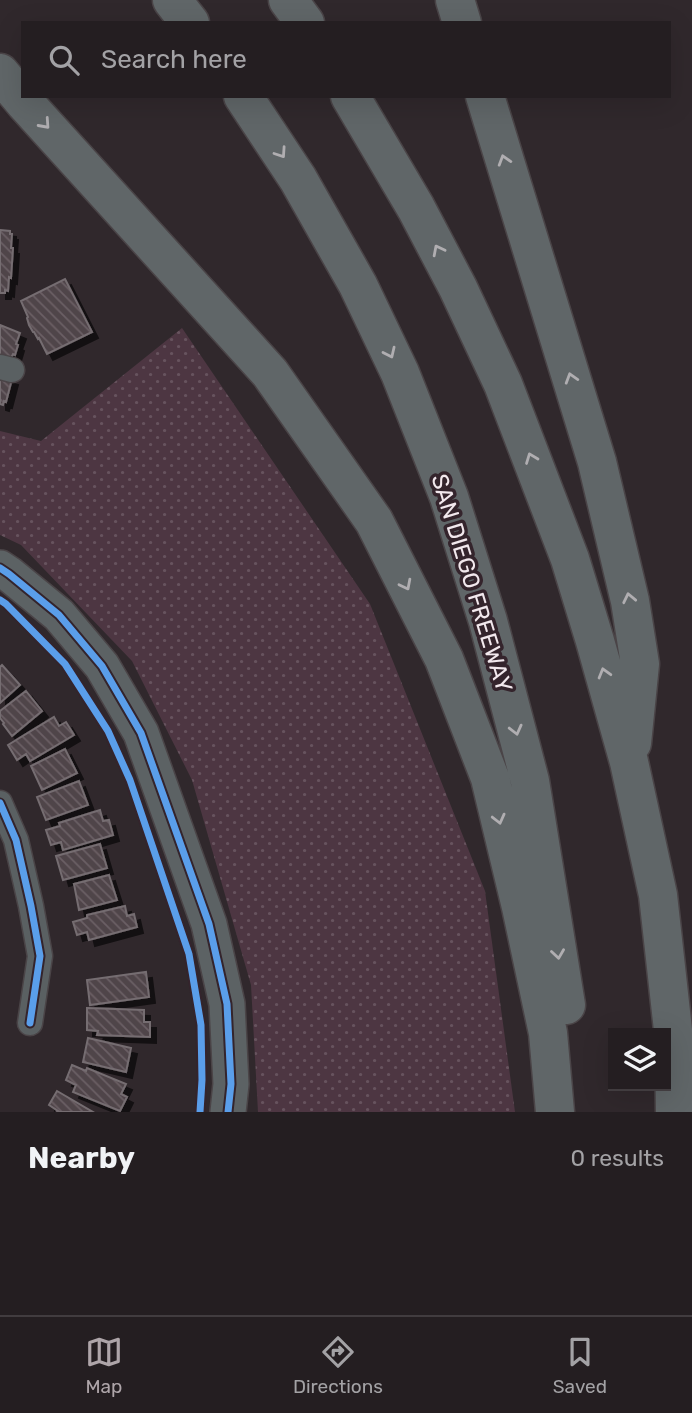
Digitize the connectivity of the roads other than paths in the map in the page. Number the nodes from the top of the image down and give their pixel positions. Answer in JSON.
{"nodes":[{"id":1,"x":172,"y":0,"type":"edge"},
{"id":2,"x":288,"y":0,"type":"edge"},
{"id":3,"x":455,"y":0,"type":"edge"},
{"id":4,"x":188,"y":21,"type":"edge"},
{"id":5,"x":304,"y":21,"type":"edge"},
{"id":6,"x":461,"y":21,"type":"edge"},
{"id":7,"x":0,"y":73,"type":"edge"},
{"id":8,"x":244,"y":98,"type":"edge"},
{"id":9,"x":350,"y":98,"type":"edge"},
{"id":10,"x":486,"y":98,"type":"edge"},
{"id":11,"x":0,"y":568,"type":"edge"},
{"id":12,"x":629,"y":762,"type":"junction"},
{"id":13,"x":0,"y":803,"type":"edge"},
{"id":14,"x":30,"y":1023,"type":"dead end"},
{"id":15,"x":228,"y":1112,"type":"edge"},
{"id":16,"x":555,"y":1112,"type":"edge"},
{"id":17,"x":579,"y":1112,"type":"edge"},
{"id":18,"x":675,"y":1112,"type":"edge"}],
"edges":[{"from":1,"to":4,"type":"highway"},
{"from":2,"to":5,"type":"highway"},
{"from":3,"to":6,"type":"highway"},
{"from":7,"to":16,"type":"highway","one_way":true},
{"from":8,"to":17,"type":"highway","name":"SAN DIEGO FREEWAY","one_way":true},
{"from":12,"to":9,"type":"highway","one_way":true},
{"from":12,"to":10,"type":"highway","one_way":true},
{"from":11,"to":15,"type":"street"},
{"from":12,"to":18,"type":"highway"},
{"from":13,"to":14,"type":"street"}]}
